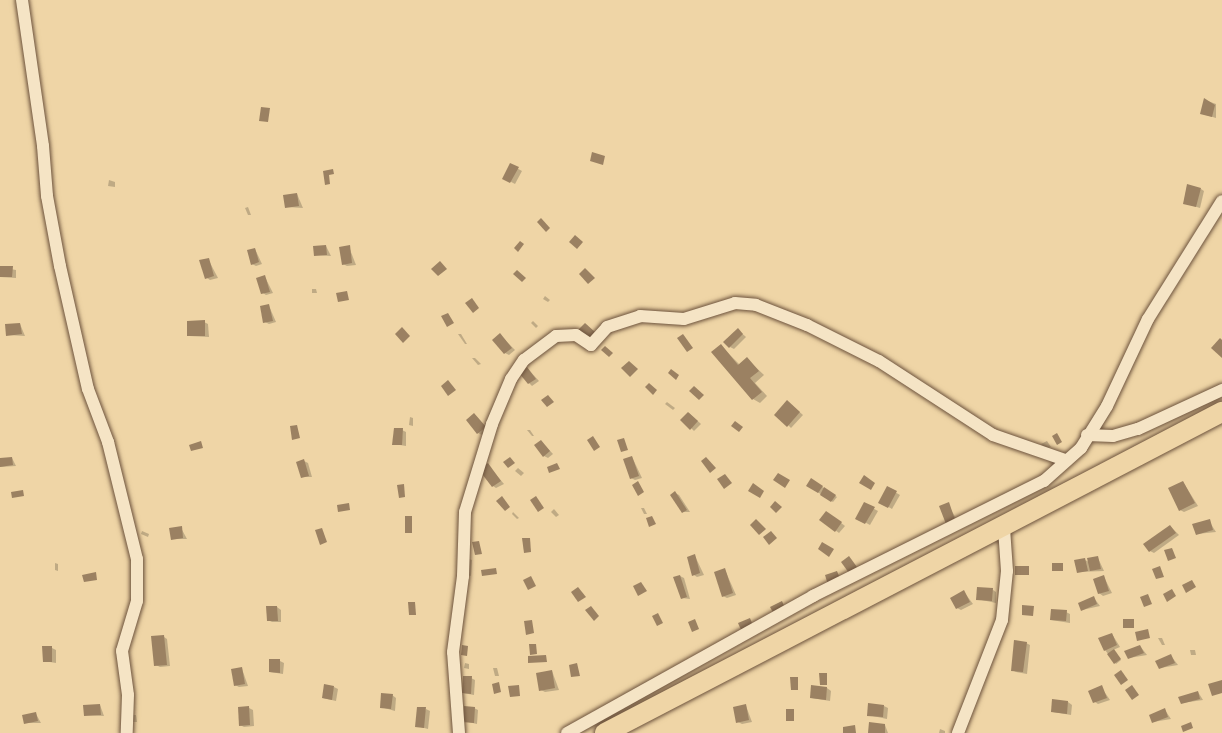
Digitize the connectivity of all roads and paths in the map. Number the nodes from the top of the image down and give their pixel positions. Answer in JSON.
{"nodes":[{"id":1,"x":22,"y":0,"type":"edge"},
{"id":2,"x":1222,"y":201,"type":"edge"},
{"id":3,"x":1222,"y":390,"type":"edge"},
{"id":4,"x":1222,"y":412,"type":"edge"},
{"id":5,"x":1086,"y":435,"type":"junction"},
{"id":6,"x":1065,"y":460,"type":"junction"},
{"id":7,"x":1004,"y":528,"type":"junction"},
{"id":8,"x":128,"y":733,"type":"edge"},
{"id":9,"x":459,"y":733,"type":"edge"},
{"id":10,"x":567,"y":733,"type":"edge"},
{"id":11,"x":605,"y":733,"type":"edge"},
{"id":12,"x":958,"y":733,"type":"edge"}],
"edges":[{"from":1,"to":8,"type":"street"},
{"from":2,"to":5,"type":"street"},
{"from":3,"to":5,"type":"street"},
{"from":4,"to":7,"type":"main road"},
{"from":5,"to":6,"type":"street"},
{"from":6,"to":9,"type":"street"},
{"from":6,"to":10,"type":"street"},
{"from":7,"to":11,"type":"main road"},
{"from":7,"to":12,"type":"street"}]}
